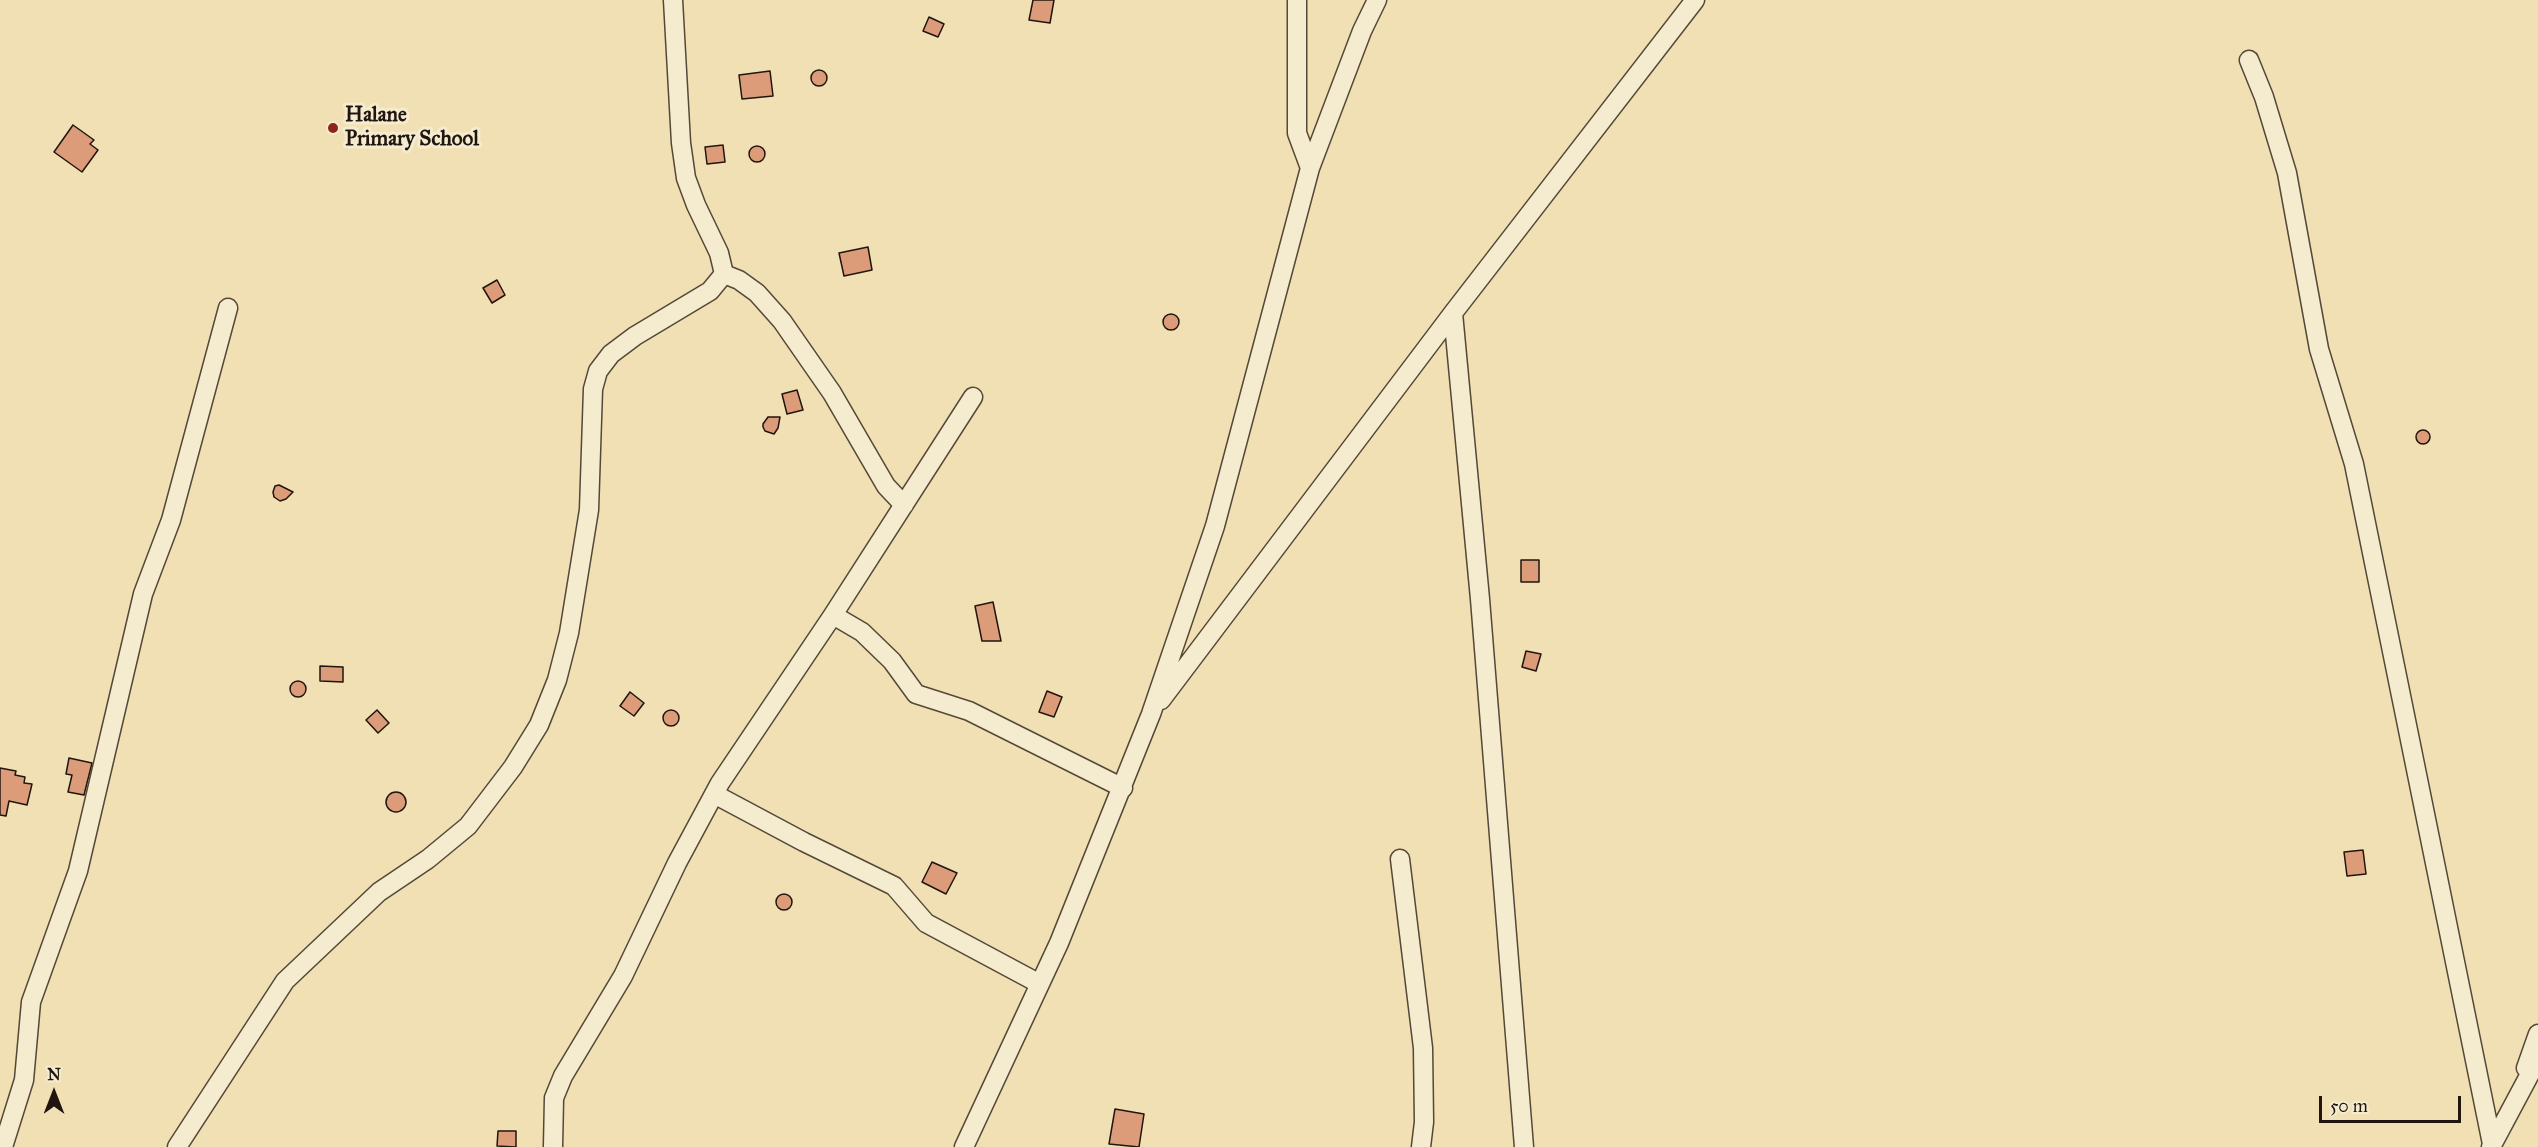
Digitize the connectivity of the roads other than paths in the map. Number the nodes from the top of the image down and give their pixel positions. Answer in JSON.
{"nodes":[{"id":1,"x":673,"y":0,"type":"edge"},
{"id":2,"x":1297,"y":0,"type":"edge"},
{"id":3,"x":1377,"y":0,"type":"edge"},
{"id":4,"x":1695,"y":0,"type":"edge"},
{"id":5,"x":2249,"y":60,"type":"dead end"},
{"id":6,"x":1310,"y":168,"type":"junction"},
{"id":7,"x":724,"y":274,"type":"junction"},
{"id":8,"x":228,"y":308,"type":"dead end"},
{"id":9,"x":1453,"y":313,"type":"junction"},
{"id":10,"x":973,"y":397,"type":"dead end"},
{"id":11,"x":904,"y":506,"type":"junction"},
{"id":12,"x":833,"y":615,"type":"junction"},
{"id":13,"x":1151,"y":714,"type":"junction"},
{"id":14,"x":1123,"y":788,"type":"junction"},
{"id":15,"x":714,"y":794,"type":"junction"},
{"id":16,"x":1400,"y":859,"type":"dead end"},
{"id":17,"x":1040,"y":984,"type":"junction"},
{"id":18,"x":2538,"y":1034,"type":"edge"},
{"id":19,"x":2538,"y":1059,"type":"edge"},
{"id":20,"x":2517,"y":1095,"type":"junction"},
{"id":21,"x":2492,"y":1146,"type":"edge"},
{"id":22,"x":3,"y":1147,"type":"edge"},
{"id":23,"x":177,"y":1147,"type":"edge"},
{"id":24,"x":553,"y":1147,"type":"edge"},
{"id":25,"x":964,"y":1147,"type":"edge"},
{"id":26,"x":1421,"y":1147,"type":"edge"},
{"id":27,"x":1524,"y":1147,"type":"edge"}],
"edges":[{"from":1,"to":7,"type":"street"},
{"from":2,"to":6,"type":"street"},
{"from":3,"to":6,"type":"street"},
{"from":4,"to":9,"type":"street"},
{"from":5,"to":21,"type":"street"},
{"from":6,"to":13,"type":"street"},
{"from":7,"to":11,"type":"street"},
{"from":7,"to":23,"type":"street"},
{"from":8,"to":22,"type":"street"},
{"from":9,"to":13,"type":"street"},
{"from":9,"to":27,"type":"street"},
{"from":10,"to":11,"type":"street"},
{"from":11,"to":12,"type":"street"},
{"from":12,"to":14,"type":"street"},
{"from":12,"to":15,"type":"street"},
{"from":13,"to":14,"type":"street"},
{"from":14,"to":17,"type":"street"},
{"from":15,"to":17,"type":"street"},
{"from":15,"to":24,"type":"street"},
{"from":16,"to":26,"type":"street"},
{"from":17,"to":25,"type":"street"},
{"from":18,"to":20,"type":"street"},
{"from":19,"to":20,"type":"street"},
{"from":20,"to":21,"type":"street"}]}
